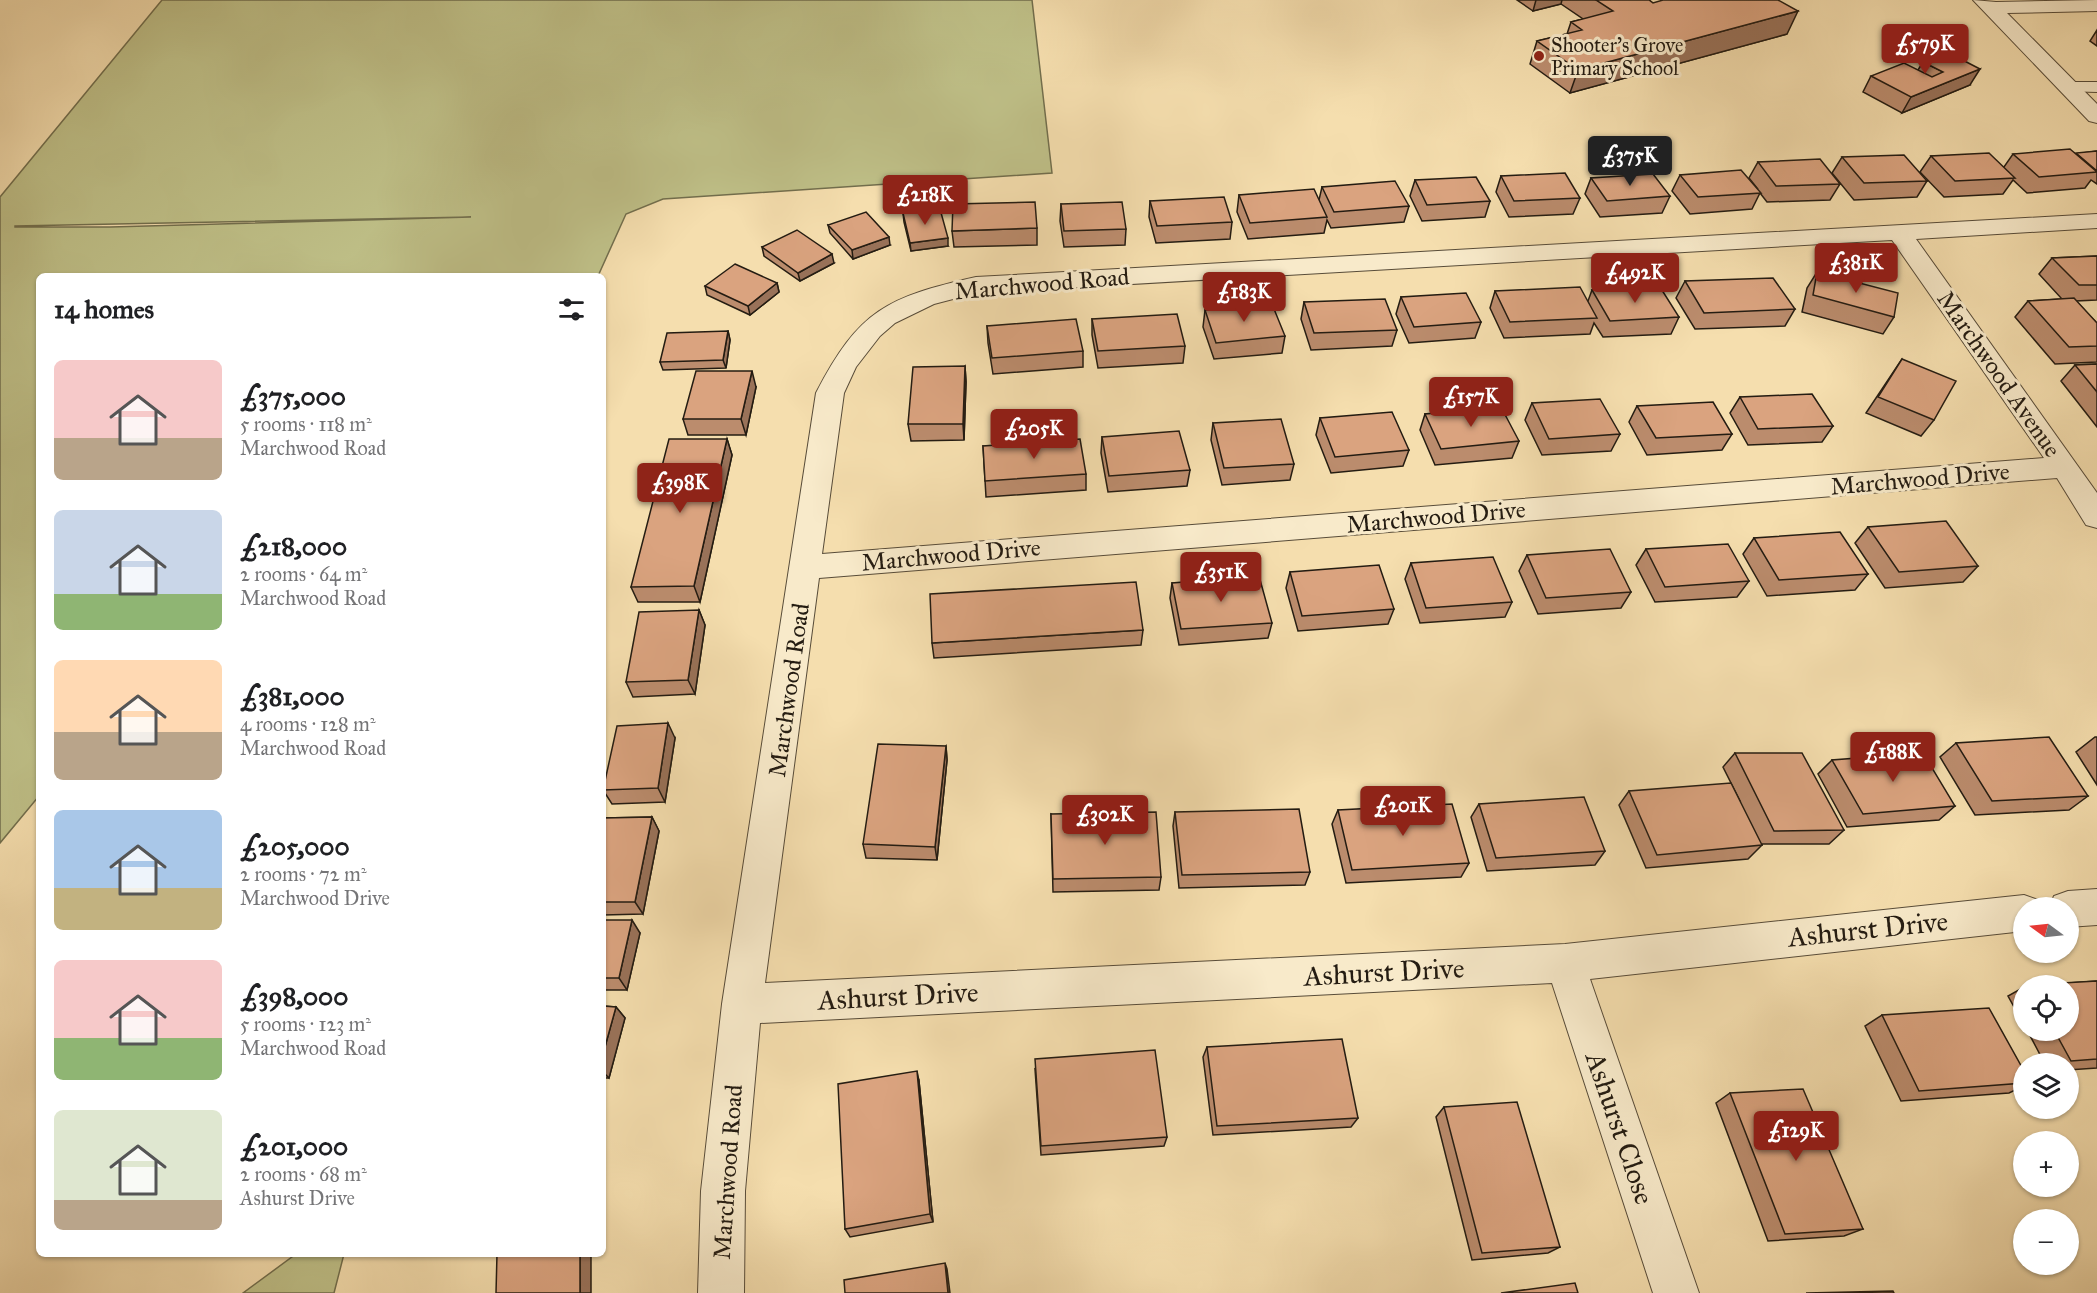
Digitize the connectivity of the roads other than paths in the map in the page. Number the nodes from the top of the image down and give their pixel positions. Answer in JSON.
{"nodes":[{"id":1,"x":1987,"y":4,"type":"edge"},
{"id":2,"x":2097,"y":5,"type":"edge"},
{"id":3,"x":2068,"y":87,"type":"junction"},
{"id":4,"x":2097,"y":87,"type":"edge"},
{"id":5,"x":2097,"y":116,"type":"edge"},
{"id":6,"x":2097,"y":221,"type":"edge"},
{"id":7,"x":1899,"y":233,"type":"junction"},
{"id":8,"x":2065,"y":467,"type":"junction"},
{"id":9,"x":2097,"y":516,"type":"edge"},
{"id":10,"x":807,"y":567,"type":"junction"},
{"id":11,"x":2097,"y":907,"type":"edge"},
{"id":12,"x":2079,"y":908,"type":"edge"},
{"id":13,"x":2013,"y":914,"type":"edge"},
{"id":14,"x":1565,"y":963,"type":"junction"},
{"id":15,"x":742,"y":1004,"type":"junction"},
{"id":16,"x":721,"y":1293,"type":"edge"},
{"id":17,"x":1676,"y":1293,"type":"edge"}],
"edges":[{"from":1,"to":2,"type":"street"},
{"from":1,"to":3,"type":"street"},
{"from":3,"to":4,"type":"lane"},
{"from":3,"to":5,"type":"street"},
{"from":6,"to":7,"type":"street","name":"Marchwood Road"},
{"from":7,"to":8,"type":"street","name":"Marchwood Avenue"},
{"from":7,"to":10,"type":"street","name":"Marchwood Road"},
{"from":8,"to":9,"type":"street","name":"Marchwood Avenue"},
{"from":8,"to":10,"type":"street","name":"Marchwood Drive"},
{"from":10,"to":15,"type":"street","name":"Marchwood Road"},
{"from":11,"to":12,"type":"street"},
{"from":13,"to":14,"type":"street","name":"Ashurst Drive"},
{"from":14,"to":15,"type":"street","name":"Ashurst Drive"},
{"from":14,"to":17,"type":"street","name":"Ashurst Close"},
{"from":15,"to":16,"type":"street","name":"Marchwood Road"}]}
